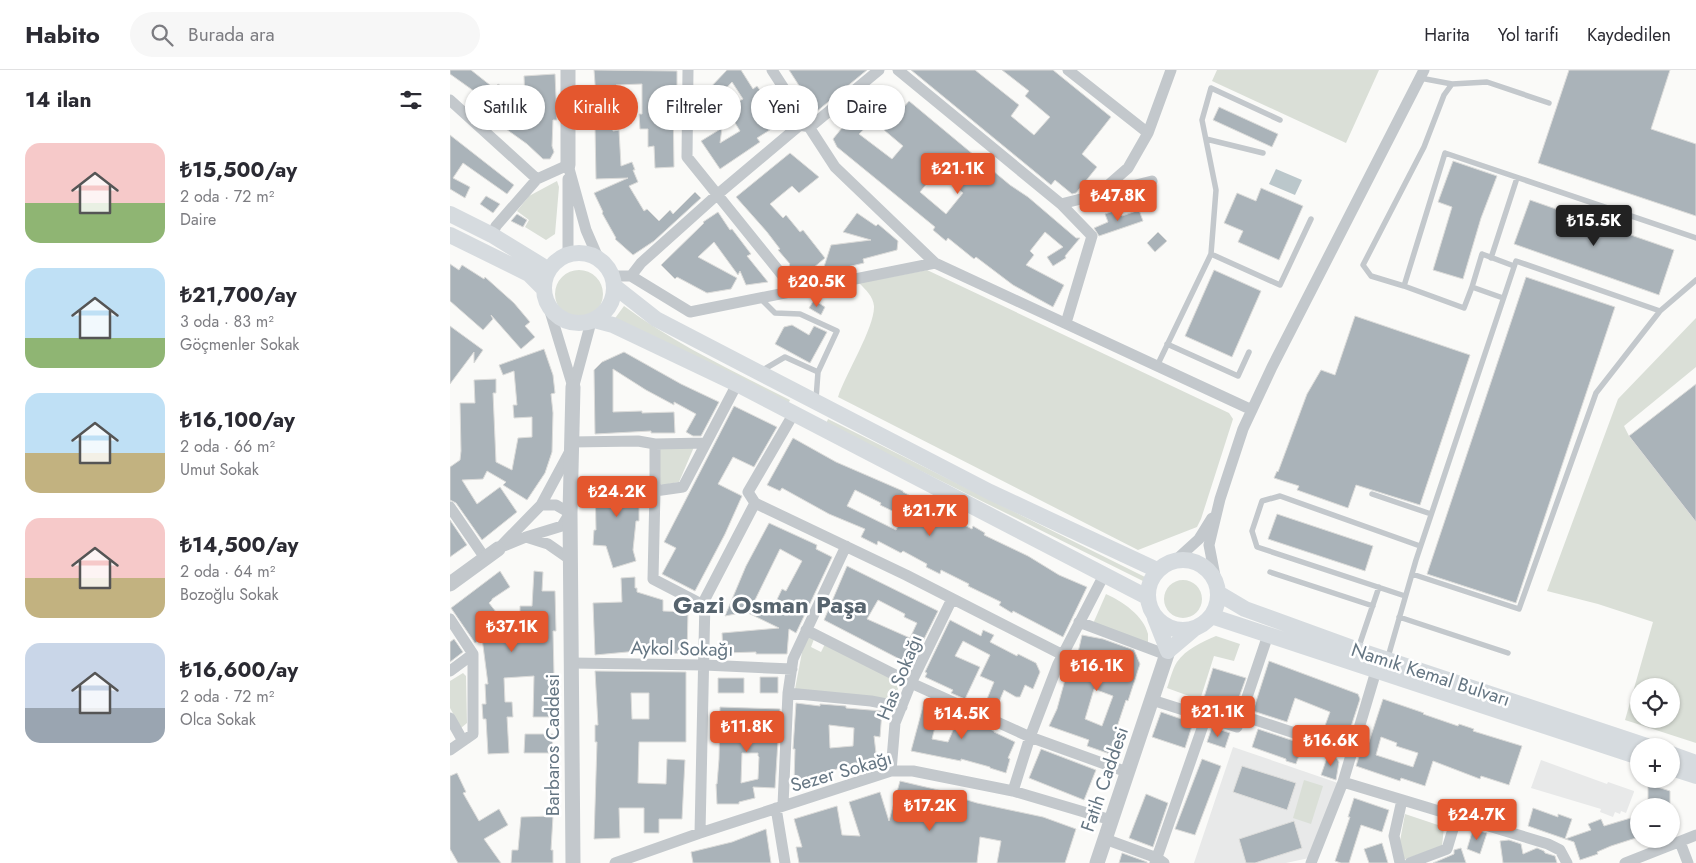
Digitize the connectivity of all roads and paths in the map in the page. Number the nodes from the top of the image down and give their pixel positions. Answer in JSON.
{"nodes":[{"id":1,"x":568,"y":70,"type":"edge"},
{"id":2,"x":688,"y":70,"type":"edge"},
{"id":3,"x":772,"y":70,"type":"edge"},
{"id":4,"x":879,"y":70,"type":"edge"},
{"id":5,"x":898,"y":70,"type":"edge"},
{"id":6,"x":1068,"y":70,"type":"edge"},
{"id":7,"x":1171,"y":70,"type":"edge"},
{"id":8,"x":1422,"y":74,"type":"edge"},
{"id":9,"x":1452,"y":84,"type":"junction"},
{"id":10,"x":782,"y":85,"type":"edge"},
{"id":11,"x":450,"y":100,"type":"edge"},
{"id":12,"x":1549,"y":103,"type":"dead end"},
{"id":13,"x":818,"y":120,"type":"edge"},
{"id":14,"x":1280,"y":120,"type":"dead end"},
{"id":15,"x":794,"y":130,"type":"edge"},
{"id":16,"x":812,"y":130,"type":"edge"},
{"id":17,"x":1148,"y":133,"type":"junction"},
{"id":18,"x":1206,"y":139,"type":"junction"},
{"id":19,"x":1263,"y":153,"type":"dead end"},
{"id":20,"x":568,"y":165,"type":"junction"},
{"id":21,"x":1517,"y":178,"type":"junction"},
{"id":22,"x":538,"y":179,"type":"junction"},
{"id":23,"x":1152,"y":181,"type":"dead end"},
{"id":24,"x":718,"y":194,"type":"junction"},
{"id":25,"x":1096,"y":196,"type":"junction"},
{"id":26,"x":1061,"y":204,"type":"junction"},
{"id":27,"x":450,"y":214,"type":"edge"},
{"id":28,"x":1311,"y":220,"type":"dead end"},
{"id":29,"x":450,"y":234,"type":"edge"},
{"id":30,"x":492,"y":236,"type":"junction"},
{"id":31,"x":1696,"y":238,"type":"edge"},
{"id":32,"x":1211,"y":254,"type":"junction"},
{"id":33,"x":568,"y":255,"type":"junction"},
{"id":34,"x":1491,"y":258,"type":"junction"},
{"id":35,"x":600,"y":260,"type":"junction"},
{"id":36,"x":935,"y":263,"type":"junction"},
{"id":37,"x":1514,"y":266,"type":"junction"},
{"id":38,"x":549,"y":270,"type":"junction"},
{"id":39,"x":631,"y":276,"type":"junction"},
{"id":40,"x":613,"y":281,"type":"junction"},
{"id":41,"x":1695,"y":283,"type":"edge"},
{"id":42,"x":1404,"y":286,"type":"junction"},
{"id":43,"x":1472,"y":287,"type":"junction"},
{"id":44,"x":544,"y":288,"type":"junction"},
{"id":45,"x":795,"y":291,"type":"junction"},
{"id":46,"x":760,"y":298,"type":"junction"},
{"id":47,"x":1503,"y":298,"type":"junction"},
{"id":48,"x":550,"y":308,"type":"junction"},
{"id":49,"x":1660,"y":311,"type":"junction"},
{"id":50,"x":593,"y":321,"type":"junction"},
{"id":51,"x":1066,"y":323,"type":"junction"},
{"id":52,"x":1167,"y":344,"type":"junction"},
{"id":53,"x":1249,"y":352,"type":"dead end"},
{"id":54,"x":1157,"y":366,"type":"junction"},
{"id":55,"x":758,"y":372,"type":"junction"},
{"id":56,"x":818,"y":372,"type":"junction"},
{"id":57,"x":737,"y":384,"type":"junction"},
{"id":58,"x":573,"y":387,"type":"junction"},
{"id":59,"x":816,"y":401,"type":"junction"},
{"id":60,"x":1252,"y":410,"type":"junction"},
{"id":61,"x":794,"y":413,"type":"junction"},
{"id":62,"x":818,"y":426,"type":"junction"},
{"id":63,"x":706,"y":443,"type":"junction"},
{"id":64,"x":655,"y":444,"type":"junction"},
{"id":65,"x":571,"y":446,"type":"junction"},
{"id":66,"x":655,"y":491,"type":"junction"},
{"id":67,"x":1372,"y":494,"type":"dead end"},
{"id":68,"x":755,"y":503,"type":"junction"},
{"id":69,"x":541,"y":506,"type":"junction"},
{"id":70,"x":450,"y":507,"type":"edge"},
{"id":71,"x":570,"y":513,"type":"junction"},
{"id":72,"x":1216,"y":513,"type":"junction"},
{"id":73,"x":1431,"y":514,"type":"junction"},
{"id":74,"x":526,"y":537,"type":"junction"},
{"id":75,"x":846,"y":546,"type":"junction"},
{"id":76,"x":1420,"y":546,"type":"junction"},
{"id":77,"x":491,"y":553,"type":"junction"},
{"id":78,"x":1177,"y":559,"type":"junction"},
{"id":79,"x":571,"y":560,"type":"junction"},
{"id":80,"x":1156,"y":570,"type":"junction"},
{"id":81,"x":1270,"y":572,"type":"dead end"},
{"id":82,"x":1412,"y":574,"type":"junction"},
{"id":83,"x":1104,"y":575,"type":"junction"},
{"id":84,"x":450,"y":584,"type":"edge"},
{"id":85,"x":1217,"y":587,"type":"junction"},
{"id":86,"x":1379,"y":587,"type":"junction"},
{"id":87,"x":1405,"y":596,"type":"junction"},
{"id":88,"x":1147,"y":597,"type":"junction"},
{"id":89,"x":952,"y":599,"type":"junction"},
{"id":90,"x":705,"y":606,"type":"junction"},
{"id":91,"x":1373,"y":606,"type":"junction"},
{"id":92,"x":1211,"y":616,"type":"junction"},
{"id":93,"x":1155,"y":617,"type":"junction"},
{"id":94,"x":1399,"y":617,"type":"junction"},
{"id":95,"x":450,"y":619,"type":"edge"},
{"id":96,"x":1079,"y":622,"type":"junction"},
{"id":97,"x":1194,"y":629,"type":"junction"},
{"id":98,"x":806,"y":630,"type":"junction"},
{"id":99,"x":1268,"y":635,"type":"junction"},
{"id":100,"x":1358,"y":650,"type":"junction"},
{"id":101,"x":1168,"y":653,"type":"junction"},
{"id":102,"x":1508,"y":653,"type":"dead end"},
{"id":103,"x":473,"y":654,"type":"junction"},
{"id":104,"x":1063,"y":655,"type":"junction"},
{"id":105,"x":572,"y":663,"type":"junction"},
{"id":106,"x":704,"y":665,"type":"junction"},
{"id":107,"x":1382,"y":665,"type":"junction"},
{"id":108,"x":792,"y":668,"type":"junction"},
{"id":109,"x":450,"y":670,"type":"edge"},
{"id":110,"x":911,"y":683,"type":"junction"},
{"id":111,"x":788,"y":693,"type":"junction"},
{"id":112,"x":1152,"y":700,"type":"junction"},
{"id":113,"x":902,"y":707,"type":"junction"},
{"id":114,"x":1240,"y":715,"type":"junction"},
{"id":115,"x":1206,"y":717,"type":"junction"},
{"id":116,"x":450,"y":718,"type":"edge"},
{"id":117,"x":1030,"y":737,"type":"junction"},
{"id":118,"x":463,"y":741,"type":"junction"},
{"id":119,"x":1630,"y":741,"type":"edge"},
{"id":120,"x":450,"y":750,"type":"edge"},
{"id":121,"x":1352,"y":752,"type":"junction"},
{"id":122,"x":1630,"y":754,"type":"edge"},
{"id":123,"x":1680,"y":757,"type":"edge"},
{"id":124,"x":1696,"y":763,"type":"edge"},
{"id":125,"x":891,"y":771,"type":"junction"},
{"id":126,"x":1680,"y":771,"type":"edge"},
{"id":127,"x":1127,"y":772,"type":"junction"},
{"id":128,"x":1696,"y":776,"type":"edge"},
{"id":129,"x":1343,"y":782,"type":"junction"},
{"id":130,"x":1012,"y":791,"type":"junction"},
{"id":131,"x":1402,"y":800,"type":"junction"},
{"id":132,"x":780,"y":807,"type":"junction"},
{"id":133,"x":1457,"y":816,"type":"junction"},
{"id":134,"x":1111,"y":820,"type":"junction"},
{"id":135,"x":700,"y":833,"type":"junction"},
{"id":136,"x":1696,"y":835,"type":"edge"},
{"id":137,"x":1105,"y":839,"type":"junction"},
{"id":138,"x":1680,"y":842,"type":"joint"},
{"id":139,"x":1664,"y":848,"type":"edge"},
{"id":140,"x":1159,"y":861,"type":"edge"},
{"id":141,"x":573,"y":863,"type":"edge"},
{"id":142,"x":615,"y":863,"type":"edge"},
{"id":143,"x":785,"y":863,"type":"edge"},
{"id":144,"x":1097,"y":863,"type":"edge"},
{"id":145,"x":1310,"y":863,"type":"edge"},
{"id":146,"x":1400,"y":863,"type":"edge"},
{"id":147,"x":1410,"y":863,"type":"edge"},
{"id":148,"x":1567,"y":863,"type":"edge"},
{"id":149,"x":1625,"y":863,"type":"edge"},
{"id":150,"x":1688,"y":863,"type":"edge"}],
"edges":[{"from":1,"to":20,"type":"street"},
{"from":2,"to":24,"type":"street"},
{"from":3,"to":10,"type":"street"},
{"from":4,"to":13,"type":"street"},
{"from":5,"to":26,"type":"street"},
{"from":6,"to":17,"type":"street"},
{"from":7,"to":17,"type":"street"},
{"from":8,"to":9,"type":"lane"},
{"from":8,"to":60,"type":"street"},
{"from":9,"to":12,"type":"lane"},
{"from":9,"to":42,"type":"lane"},
{"from":11,"to":22,"type":"street"},
{"from":14,"to":18,"type":"lane"},
{"from":15,"to":24,"type":"street"},
{"from":16,"to":36,"type":"street"},
{"from":17,"to":25,"type":"street"},
{"from":18,"to":19,"type":"lane"},
{"from":18,"to":32,"type":"lane"},
{"from":20,"to":22,"type":"street"},
{"from":20,"to":33,"type":"street"},
{"from":20,"to":35,"type":"street"},
{"from":21,"to":31,"type":"lane"},
{"from":21,"to":34,"type":"lane"},
{"from":21,"to":42,"type":"lane"},
{"from":22,"to":30,"type":"street"},
{"from":23,"to":25,"type":"street"},
{"from":24,"to":39,"type":"street"},
{"from":24,"to":45,"type":"street"},
{"from":25,"to":26,"type":"street"},
{"from":26,"to":51,"type":"street"},
{"from":27,"to":30,"type":"main road"},
{"from":28,"to":32,"type":"lane"},
{"from":29,"to":44,"type":"main road"},
{"from":30,"to":38,"type":"main road"},
{"from":32,"to":52,"type":"lane"},
{"from":33,"to":35,"type":"main road"},
{"from":33,"to":38,"type":"main road"},
{"from":34,"to":37,"type":"lane"},
{"from":34,"to":43,"type":"lane"},
{"from":35,"to":40,"type":"main road"},
{"from":36,"to":45,"type":"street"},
{"from":36,"to":51,"type":"street"},
{"from":37,"to":47,"type":"lane"},
{"from":37,"to":49,"type":"lane"},
{"from":38,"to":44,"type":"main road"},
{"from":39,"to":40,"type":"street"},
{"from":39,"to":46,"type":"street"},
{"from":40,"to":50,"type":"main road"},
{"from":40,"to":55,"type":"main road"},
{"from":41,"to":49,"type":"lane"},
{"from":42,"to":43,"type":"lane"},
{"from":43,"to":47,"type":"lane"},
{"from":44,"to":48,"type":"main road"},
{"from":45,"to":46,"type":"street"},
{"from":46,"to":56,"type":"lane"},
{"from":47,"to":73,"type":"lane"},
{"from":48,"to":50,"type":"main road"},
{"from":48,"to":58,"type":"street"},
{"from":49,"to":82,"type":"lane"},
{"from":50,"to":57,"type":"main road"},
{"from":50,"to":58,"type":"street"},
{"from":51,"to":54,"type":"street"},
{"from":52,"to":53,"type":"lane"},
{"from":52,"to":54,"type":"lane"},
{"from":54,"to":60,"type":"street"},
{"from":55,"to":56,"type":"lane"},
{"from":55,"to":59,"type":"main road"},
{"from":56,"to":59,"type":"lane"},
{"from":57,"to":61,"type":"main road"},
{"from":57,"to":63,"type":"street"},
{"from":58,"to":65,"type":"street","name":"Barbaros Caddesi"},
{"from":59,"to":61,"type":"main road"},
{"from":59,"to":62,"type":"main road"},
{"from":59,"to":80,"type":"main road"},
{"from":60,"to":72,"type":"street"},
{"from":61,"to":62,"type":"main road"},
{"from":61,"to":68,"type":"street"},
{"from":62,"to":83,"type":"main road"},
{"from":63,"to":64,"type":"street"},
{"from":63,"to":66,"type":"street"},
{"from":64,"to":65,"type":"street"},
{"from":64,"to":66,"type":"street"},
{"from":65,"to":69,"type":"street"},
{"from":65,"to":71,"type":"street","name":"Barbaros Caddesi"},
{"from":66,"to":90,"type":"street"},
{"from":67,"to":73,"type":"lane"},
{"from":68,"to":75,"type":"street"},
{"from":68,"to":90,"type":"street"},
{"from":69,"to":71,"type":"street"},
{"from":69,"to":77,"type":"street"},
{"from":70,"to":77,"type":"street"},
{"from":71,"to":74,"type":"street"},
{"from":71,"to":79,"type":"street","name":"Barbaros Caddesi"},
{"from":72,"to":78,"type":"street"},
{"from":72,"to":85,"type":"street"},
{"from":73,"to":76,"type":"lane"},
{"from":74,"to":77,"type":"street"},
{"from":74,"to":79,"type":"street"},
{"from":75,"to":89,"type":"street"},
{"from":75,"to":98,"type":"street"},
{"from":76,"to":82,"type":"lane"},
{"from":76,"to":86,"type":"lane"},
{"from":77,"to":84,"type":"street"},
{"from":78,"to":80,"type":"main road"},
{"from":78,"to":85,"type":"main road"},
{"from":79,"to":105,"type":"street","name":"Barbaros Caddesi"},
{"from":80,"to":88,"type":"main road"},
{"from":81,"to":91,"type":"lane"},
{"from":82,"to":87,"type":"lane"},
{"from":83,"to":88,"type":"main road"},
{"from":83,"to":96,"type":"street"},
{"from":85,"to":92,"type":"main road"},
{"from":85,"to":100,"type":"main road","name":"Namık Kemal Bulvarı"},
{"from":86,"to":87,"type":"lane"},
{"from":86,"to":91,"type":"lane"},
{"from":87,"to":94,"type":"lane"},
{"from":88,"to":93,"type":"main road"},
{"from":89,"to":104,"type":"street"},
{"from":89,"to":110,"type":"street","name":"Has Sokağı"},
{"from":90,"to":106,"type":"street"},
{"from":91,"to":100,"type":"lane"},
{"from":92,"to":97,"type":"main road"},
{"from":92,"to":99,"type":"main road","name":"Namık Kemal Bulvarı"},
{"from":93,"to":97,"type":"main road"},
{"from":93,"to":101,"type":"main road"},
{"from":94,"to":102,"type":"lane"},
{"from":94,"to":107,"type":"lane"},
{"from":95,"to":103,"type":"street"},
{"from":96,"to":101,"type":"street"},
{"from":96,"to":104,"type":"street"},
{"from":97,"to":101,"type":"main road"},
{"from":98,"to":108,"type":"street"},
{"from":98,"to":110,"type":"street"},
{"from":99,"to":107,"type":"main road","name":"Namık Kemal Bulvarı"},
{"from":99,"to":114,"type":"street"},
{"from":100,"to":107,"type":"main road","name":"Namık Kemal Bulvarı"},
{"from":101,"to":112,"type":"street","name":"Fatih Caddesi"},
{"from":103,"to":109,"type":"street"},
{"from":103,"to":118,"type":"street"},
{"from":104,"to":117,"type":"street"},
{"from":105,"to":106,"type":"street","name":"Aykol Sokağı"},
{"from":105,"to":141,"type":"street","name":"Barbaros Caddesi"},
{"from":106,"to":108,"type":"street","name":"Aykol Sokağı"},
{"from":106,"to":135,"type":"street"},
{"from":107,"to":119,"type":"main road","name":"Namık Kemal Bulvarı"},
{"from":107,"to":121,"type":"street"},
{"from":107,"to":122,"type":"main road","name":"Namık Kemal Bulvarı"},
{"from":108,"to":111,"type":"street"},
{"from":110,"to":113,"type":"street","name":"Has Sokağı"},
{"from":110,"to":117,"type":"street"},
{"from":111,"to":113,"type":"street"},
{"from":111,"to":132,"type":"street"},
{"from":112,"to":115,"type":"street"},
{"from":112,"to":127,"type":"street","name":"Fatih Caddesi"},
{"from":113,"to":125,"type":"street","name":"Has Sokağı"},
{"from":114,"to":115,"type":"street"},
{"from":114,"to":121,"type":"street"},
{"from":115,"to":140,"type":"street"},
{"from":116,"to":118,"type":"street"},
{"from":117,"to":127,"type":"street"},
{"from":117,"to":130,"type":"street"},
{"from":118,"to":120,"type":"street"},
{"from":121,"to":129,"type":"street"},
{"from":123,"to":124,"type":"main road"},
{"from":125,"to":130,"type":"street","name":"Sezer Sokağı"},
{"from":125,"to":132,"type":"street","name":"Sezer Sokağı"},
{"from":126,"to":128,"type":"main road"},
{"from":127,"to":134,"type":"street","name":"Fatih Caddesi"},
{"from":129,"to":131,"type":"street"},
{"from":129,"to":145,"type":"street"},
{"from":130,"to":134,"type":"street","name":"Sezer Sokağı"},
{"from":131,"to":133,"type":"street"},
{"from":131,"to":146,"type":"street"},
{"from":132,"to":135,"type":"street","name":"Sezer Sokağı"},
{"from":132,"to":143,"type":"street"},
{"from":133,"to":147,"type":"street"},
{"from":133,"to":148,"type":"street"},
{"from":134,"to":137,"type":"street","name":"Fatih Caddesi"},
{"from":135,"to":142,"type":"street","name":"Sezer Sokağı"},
{"from":136,"to":138,"type":"street"},
{"from":137,"to":140,"type":"street"},
{"from":137,"to":144,"type":"street","name":"Fatih Caddesi"},
{"from":138,"to":150,"type":"street"},
{"from":139,"to":149,"type":"street"}]}
